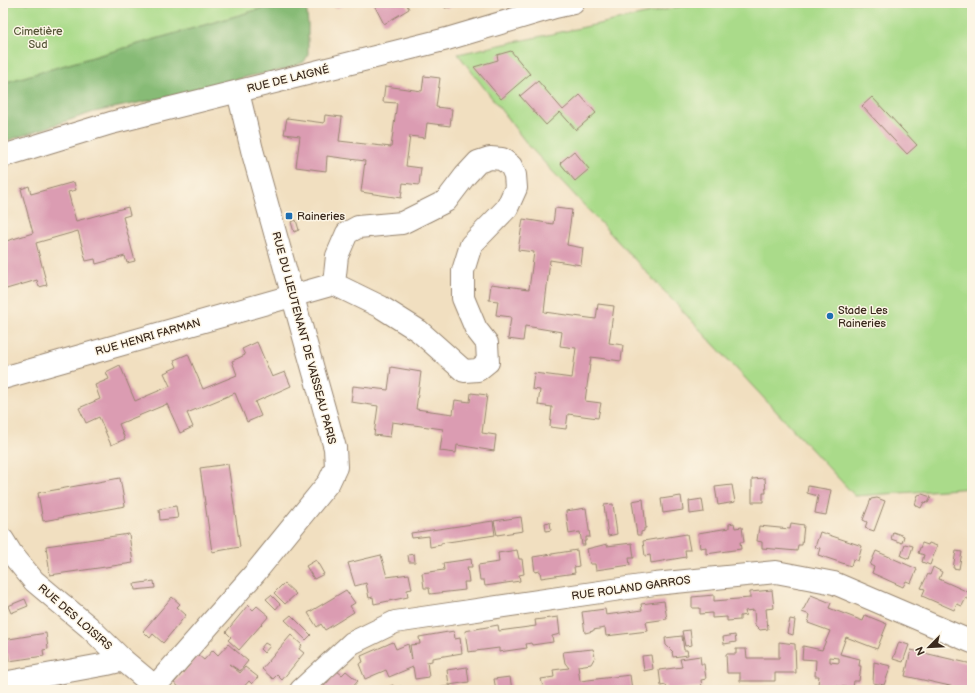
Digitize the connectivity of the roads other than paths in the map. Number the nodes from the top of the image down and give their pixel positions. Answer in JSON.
{"nodes":[{"id":1,"x":573,"y":3,"type":"edge"},
{"id":2,"x":238,"y":92,"type":"junction"},
{"id":3,"x":3,"y":156,"type":"edge"},
{"id":4,"x":334,"y":284,"type":"junction"},
{"id":5,"x":292,"y":296,"type":"junction"},
{"id":6,"x":3,"y":378,"type":"edge"},
{"id":7,"x":3,"y":540,"type":"edge"},
{"id":8,"x":972,"y":642,"type":"edge"},
{"id":9,"x":123,"y":660,"type":"junction"},
{"id":10,"x":3,"y":683,"type":"edge"},
{"id":11,"x":155,"y":689,"type":"edge"},
{"id":12,"x":301,"y":690,"type":"edge"}],
"edges":[{"from":1,"to":2,"type":"street","name":"RUE DE LAIGNÉ"},
{"from":2,"to":3,"type":"street","name":"RUE DE LAIGNÉ"},
{"from":2,"to":5,"type":"street","name":"RUE DU LIEUTENANT DE VAISSEAU PARIS"},
{"from":4,"to":4,"type":"street"},
{"from":4,"to":5,"type":"street","name":"RUE HENRI FARMAN"},
{"from":5,"to":6,"type":"street","name":"RUE HENRI FARMAN"},
{"from":5,"to":11,"type":"street","name":"RUE DU LIEUTENANT DE VAISSEAU PARIS"},
{"from":7,"to":9,"type":"street","name":"RUE DES LOISIRS"},
{"from":8,"to":12,"type":"street","name":"RUE ROLAND GARROS"},
{"from":9,"to":10,"type":"street"},
{"from":9,"to":11,"type":"street","name":"RUE DES LOISIRS"}]}
